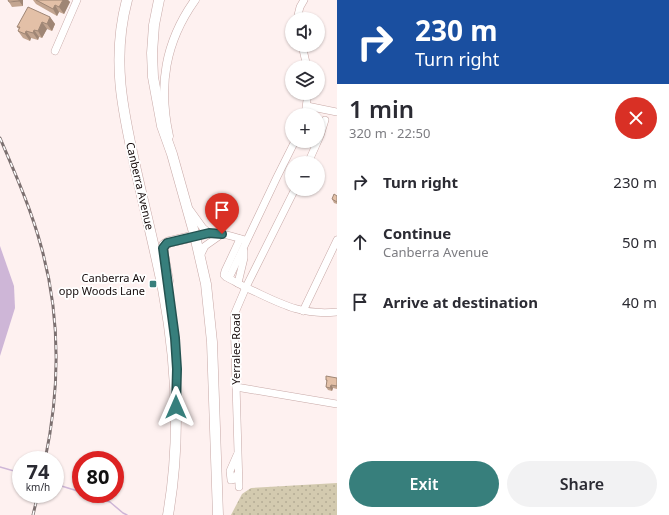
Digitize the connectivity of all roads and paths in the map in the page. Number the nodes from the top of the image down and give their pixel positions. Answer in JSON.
{"nodes":[{"id":1,"x":77,"y":0,"type":"edge"},
{"id":2,"x":127,"y":0,"type":"edge"},
{"id":3,"x":159,"y":0,"type":"edge"},
{"id":4,"x":195,"y":0,"type":"edge"},
{"id":5,"x":304,"y":0,"type":"edge"},
{"id":6,"x":299,"y":12,"type":"edge"},
{"id":7,"x":55,"y":51,"type":"dead end"},
{"id":8,"x":307,"y":100,"type":"edge"},
{"id":9,"x":307,"y":106,"type":"joint"},
{"id":10,"x":337,"y":112,"type":"edge"},
{"id":11,"x":292,"y":148,"type":"edge"},
{"id":12,"x":172,"y":154,"type":"junction"},
{"id":13,"x":292,"y":196,"type":"edge"},
{"id":14,"x":186,"y":203,"type":"junction"},
{"id":15,"x":209,"y":233,"type":"junction"},
{"id":16,"x":220,"y":234,"type":"junction"},
{"id":17,"x":195,"y":238,"type":"junction"},
{"id":18,"x":152,"y":240,"type":"junction"},
{"id":19,"x":337,"y":240,"type":"edge"},
{"id":20,"x":244,"y":242,"type":"junction"},
{"id":21,"x":164,"y":246,"type":"junction"},
{"id":22,"x":200,"y":256,"type":"junction"},
{"id":23,"x":238,"y":283,"type":"junction"},
{"id":24,"x":246,"y":287,"type":"junction"},
{"id":25,"x":303,"y":311,"type":"junction"},
{"id":26,"x":337,"y":312,"type":"edge"},
{"id":27,"x":236,"y":388,"type":"junction"},
{"id":28,"x":176,"y":393,"type":"junction"},
{"id":29,"x":337,"y":404,"type":"edge"},
{"id":30,"x":238,"y":451,"type":"junction"},
{"id":31,"x":238,"y":471,"type":"junction"},
{"id":32,"x":239,"y":487,"type":"dead end"},
{"id":33,"x":168,"y":515,"type":"edge"},
{"id":34,"x":218,"y":515,"type":"edge"}],
"edges":[{"from":1,"to":7,"type":"street"},
{"from":2,"to":18,"type":"highway","name":"Canberra Avenue"},
{"from":3,"to":12,"type":"highway"},
{"from":4,"to":12,"type":"main road"},
{"from":5,"to":6,"type":"street"},
{"from":8,"to":9,"type":"street"},
{"from":9,"to":10,"type":"street"},
{"from":11,"to":20,"type":"street"},
{"from":12,"to":14,"type":"highway"},
{"from":13,"to":24,"type":"street","name":"Yerralee Road"},
{"from":14,"to":15,"type":"street"},
{"from":14,"to":17,"type":"highway"},
{"from":15,"to":16,"type":"street"},
{"from":15,"to":17,"type":"street"},
{"from":16,"to":17,"type":"street"},
{"from":16,"to":20,"type":"street"},
{"from":16,"to":22,"type":"street"},
{"from":17,"to":21,"type":"highway"},
{"from":17,"to":22,"type":"highway"},
{"from":18,"to":21,"type":"highway"},
{"from":18,"to":28,"type":"highway","name":"Canberra Avenue"},
{"from":19,"to":25,"type":"street"},
{"from":20,"to":23,"type":"street"},
{"from":20,"to":23,"type":"street"},
{"from":21,"to":28,"type":"highway"},
{"from":22,"to":34,"type":"highway"},
{"from":23,"to":24,"type":"street"},
{"from":24,"to":25,"type":"street"},
{"from":24,"to":27,"type":"street","name":"Yerralee Road"},
{"from":25,"to":26,"type":"street"},
{"from":27,"to":29,"type":"street"},
{"from":27,"to":30,"type":"street","name":"Yerralee Road"},
{"from":28,"to":33,"type":"highway","name":"Canberra Avenue"},
{"from":30,"to":31,"type":"street","name":"Yerralee Road"},
{"from":30,"to":31,"type":"street","name":"Yerralee Road"},
{"from":31,"to":32,"type":"street","name":"Yerralee Road"}]}
